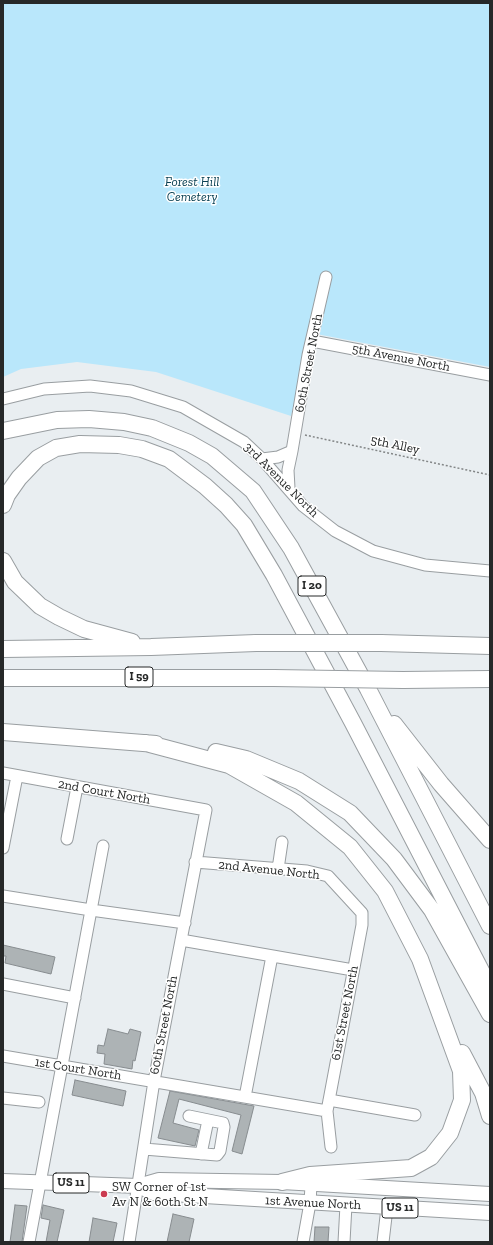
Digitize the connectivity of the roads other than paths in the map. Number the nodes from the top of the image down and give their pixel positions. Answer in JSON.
{"nodes":[{"id":1,"x":326,"y":276,"type":"dead end"},
{"id":2,"x":312,"y":341,"type":"junction"},
{"id":3,"x":490,"y":375,"type":"edge"},
{"id":4,"x":3,"y":399,"type":"edge"},
{"id":5,"x":3,"y":431,"type":"edge"},
{"id":6,"x":292,"y":451,"type":"junction"},
{"id":7,"x":262,"y":459,"type":"junction"},
{"id":8,"x":289,"y":488,"type":"junction"},
{"id":9,"x":3,"y":505,"type":"edge"},
{"id":10,"x":3,"y":561,"type":"edge"},
{"id":11,"x":490,"y":571,"type":"edge"},
{"id":12,"x":490,"y":646,"type":"edge"},
{"id":13,"x":151,"y":647,"type":"junction"},
{"id":14,"x":3,"y":649,"type":"edge"},
{"id":15,"x":3,"y":678,"type":"edge"},
{"id":16,"x":490,"y":679,"type":"edge"},
{"id":17,"x":368,"y":689,"type":"junction"},
{"id":18,"x":3,"y":732,"type":"edge"},
{"id":19,"x":146,"y":743,"type":"junction"},
{"id":20,"x":3,"y":773,"type":"edge"},
{"id":21,"x":17,"y":776,"type":"junction"},
{"id":22,"x":77,"y":787,"type":"junction"},
{"id":23,"x":206,"y":810,"type":"joint"},
{"id":24,"x":67,"y":839,"type":"dead end"},
{"id":25,"x":490,"y":840,"type":"edge"},
{"id":26,"x":282,"y":842,"type":"dead end"},
{"id":27,"x":103,"y":846,"type":"dead end"},
{"id":28,"x":3,"y":848,"type":"edge"},
{"id":29,"x":195,"y":862,"type":"junction"},
{"id":30,"x":278,"y":869,"type":"junction"},
{"id":31,"x":3,"y":896,"type":"edge"},
{"id":32,"x":91,"y":910,"type":"junction"},
{"id":33,"x":185,"y":923,"type":"junction"},
{"id":34,"x":362,"y":925,"type":"joint"},
{"id":35,"x":490,"y":926,"type":"edge"},
{"id":36,"x":180,"y":940,"type":"junction"},
{"id":37,"x":272,"y":956,"type":"junction"},
{"id":38,"x":353,"y":970,"type":"junction"},
{"id":39,"x":3,"y":984,"type":"edge"},
{"id":40,"x":490,"y":988,"type":"edge"},
{"id":41,"x":75,"y":998,"type":"junction"},
{"id":42,"x":490,"y":1014,"type":"edge"},
{"id":43,"x":447,"y":1032,"type":"junction"},
{"id":44,"x":3,"y":1056,"type":"edge"},
{"id":45,"x":62,"y":1067,"type":"junction"},
{"id":46,"x":154,"y":1081,"type":"junction"},
{"id":47,"x":245,"y":1097,"type":"junction"},
{"id":48,"x":3,"y":1098,"type":"edge"},
{"id":49,"x":39,"y":1102,"type":"dead end"},
{"id":50,"x":328,"y":1106,"type":"junction"},
{"id":51,"x":415,"y":1115,"type":"dead end"},
{"id":52,"x":189,"y":1116,"type":"dead end"},
{"id":53,"x":490,"y":1116,"type":"edge"},
{"id":54,"x":208,"y":1120,"type":"junction"},
{"id":55,"x":331,"y":1147,"type":"dead end"},
{"id":56,"x":144,"y":1149,"type":"junction"},
{"id":57,"x":201,"y":1154,"type":"junction"},
{"id":58,"x":3,"y":1181,"type":"edge"},
{"id":59,"x":40,"y":1182,"type":"junction"},
{"id":60,"x":282,"y":1182,"type":"junction"},
{"id":61,"x":311,"y":1185,"type":"junction"},
{"id":62,"x":138,"y":1186,"type":"junction"},
{"id":63,"x":490,"y":1194,"type":"edge"},
{"id":64,"x":310,"y":1203,"type":"junction"},
{"id":65,"x":346,"y":1205,"type":"junction"},
{"id":66,"x":387,"y":1208,"type":"junction"},
{"id":67,"x":490,"y":1213,"type":"edge"},
{"id":68,"x":29,"y":1242,"type":"edge"},
{"id":69,"x":129,"y":1242,"type":"edge"},
{"id":70,"x":303,"y":1242,"type":"edge"},
{"id":71,"x":344,"y":1242,"type":"edge"},
{"id":72,"x":383,"y":1242,"type":"edge"}],
"edges":[{"from":1,"to":2,"type":"street","name":"60th Street North"},
{"from":2,"to":3,"type":"street","name":"5th Avenue North"},
{"from":2,"to":6,"type":"street","name":"60th Street North"},
{"from":4,"to":7,"type":"street","name":"3rd Avenue North"},
{"from":5,"to":17,"type":"highway","number":"I 20"},
{"from":6,"to":7,"type":"street"},
{"from":6,"to":8,"type":"street","name":"60th Street North"},
{"from":7,"to":8,"type":"street","name":"3rd Avenue North"},
{"from":8,"to":11,"type":"street","name":"3rd Avenue North"},
{"from":9,"to":40,"type":"highway"},
{"from":10,"to":13,"type":"highway"},
{"from":12,"to":13,"type":"highway","number":"I 59","bridge":true},
{"from":13,"to":14,"type":"highway","number":"I 59"},
{"from":15,"to":16,"type":"highway","number":"I 59","bridge":true},
{"from":17,"to":25,"type":"highway"},
{"from":17,"to":35,"type":"highway","number":"I 20"},
{"from":18,"to":19,"type":"highway"},
{"from":19,"to":42,"type":"highway"},
{"from":19,"to":43,"type":"highway"},
{"from":20,"to":21,"type":"street","name":"2nd Court North"},
{"from":21,"to":22,"type":"street","name":"2nd Court North"},
{"from":21,"to":28,"type":"street"},
{"from":22,"to":23,"type":"street","name":"2nd Court North"},
{"from":22,"to":24,"type":"street"},
{"from":23,"to":29,"type":"street","name":"60th Street North"},
{"from":26,"to":30,"type":"street"},
{"from":27,"to":32,"type":"street"},
{"from":29,"to":30,"type":"street","name":"2nd Avenue North"},
{"from":29,"to":33,"type":"street","name":"60th Street North"},
{"from":30,"to":34,"type":"street","name":"2nd Avenue North"},
{"from":31,"to":32,"type":"street"},
{"from":32,"to":33,"type":"street"},
{"from":32,"to":41,"type":"street"},
{"from":33,"to":36,"type":"street","name":"60th Street North"},
{"from":34,"to":38,"type":"street","name":"61st Street North"},
{"from":36,"to":37,"type":"street"},
{"from":36,"to":46,"type":"street","name":"60th Street North"},
{"from":37,"to":38,"type":"street"},
{"from":37,"to":47,"type":"street"},
{"from":38,"to":50,"type":"street","name":"61st Street North"},
{"from":39,"to":41,"type":"street"},
{"from":41,"to":45,"type":"street"},
{"from":43,"to":53,"type":"highway"},
{"from":43,"to":60,"type":"highway"},
{"from":44,"to":45,"type":"street","name":"1st Court North"},
{"from":45,"to":46,"type":"street","name":"1st Court North"},
{"from":45,"to":59,"type":"street"},
{"from":46,"to":47,"type":"street","name":"1st Court North"},
{"from":46,"to":56,"type":"street","name":"60th Street North"},
{"from":47,"to":50,"type":"street","name":"1st Court North"},
{"from":48,"to":49,"type":"street"},
{"from":50,"to":51,"type":"street","name":"1st Court North"},
{"from":50,"to":55,"type":"street","name":"61st Street North"},
{"from":52,"to":54,"type":"street"},
{"from":54,"to":57,"type":"street"},
{"from":54,"to":57,"type":"street"},
{"from":56,"to":57,"type":"street"},
{"from":56,"to":62,"type":"street","name":"60th Street North"},
{"from":58,"to":59,"type":"main road","name":"1st Avenue North","number":"US 11"},
{"from":59,"to":62,"type":"main road","name":"1st Avenue North","number":"US 11"},
{"from":59,"to":68,"type":"street"},
{"from":60,"to":61,"type":"main road","name":"1st Avenue North","number":"US 11"},
{"from":60,"to":62,"type":"main road","name":"1st Avenue North","number":"US 11"},
{"from":61,"to":63,"type":"main road","name":"1st Avenue North","number":"US 11"},
{"from":61,"to":64,"type":"street"},
{"from":62,"to":64,"type":"main road","name":"1st Avenue North","number":"US 11"},
{"from":62,"to":69,"type":"street","name":"60th Street North"},
{"from":64,"to":65,"type":"main road","name":"1st Avenue North","number":"US 11"},
{"from":64,"to":70,"type":"street"},
{"from":65,"to":66,"type":"main road","name":"1st Avenue North","number":"US 11"},
{"from":65,"to":71,"type":"street"},
{"from":66,"to":67,"type":"main road","name":"1st Avenue North","number":"US 11"},
{"from":66,"to":72,"type":"street"}]}
